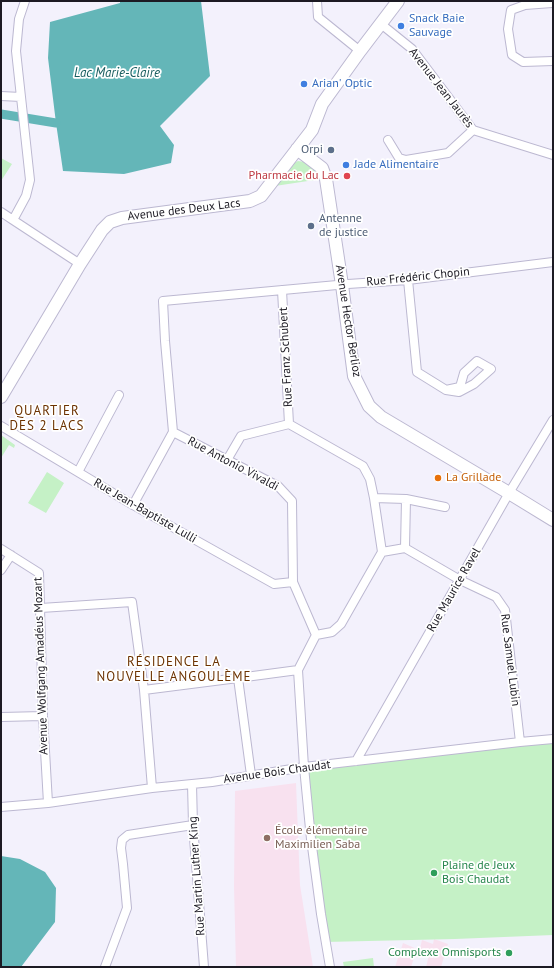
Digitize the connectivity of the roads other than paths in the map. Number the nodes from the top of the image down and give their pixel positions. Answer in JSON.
{"nodes":[{"id":1,"x":25,"y":1,"type":"edge"},
{"id":2,"x":317,"y":1,"type":"edge"},
{"id":3,"x":398,"y":1,"type":"edge"},
{"id":4,"x":552,"y":4,"type":"edge"},
{"id":5,"x":381,"y":24,"type":"junction"},
{"id":6,"x":360,"y":51,"type":"junction"},
{"id":7,"x":553,"y":61,"type":"edge"},
{"id":8,"x":1,"y":96,"type":"edge"},
{"id":9,"x":21,"y":97,"type":"junction"},
{"id":10,"x":473,"y":130,"type":"junction"},
{"id":11,"x":388,"y":140,"type":"dead end"},
{"id":12,"x":297,"y":149,"type":"junction"},
{"id":13,"x":553,"y":154,"type":"edge"},
{"id":14,"x":1,"y":212,"type":"edge"},
{"id":15,"x":13,"y":220,"type":"junction"},
{"id":16,"x":553,"y":262,"type":"edge"},
{"id":17,"x":80,"y":264,"type":"junction"},
{"id":18,"x":408,"y":280,"type":"junction"},
{"id":19,"x":342,"y":284,"type":"junction"},
{"id":20,"x":282,"y":290,"type":"junction"},
{"id":21,"x":163,"y":301,"type":"joint"},
{"id":22,"x":446,"y":390,"type":"junction"},
{"id":23,"x":119,"y":395,"type":"dead end"},
{"id":24,"x":1,"y":397,"type":"edge"},
{"id":25,"x":553,"y":420,"type":"edge"},
{"id":26,"x":289,"y":424,"type":"junction"},
{"id":27,"x":1,"y":426,"type":"edge"},
{"id":28,"x":173,"y":432,"type":"junction"},
{"id":29,"x":227,"y":460,"type":"junction"},
{"id":30,"x":78,"y":472,"type":"junction"},
{"id":31,"x":509,"y":493,"type":"junction"},
{"id":32,"x":374,"y":498,"type":"junction"},
{"id":33,"x":406,"y":499,"type":"junction"},
{"id":34,"x":133,"y":505,"type":"junction"},
{"id":35,"x":445,"y":507,"type":"dead end"},
{"id":36,"x":553,"y":520,"type":"edge"},
{"id":37,"x":405,"y":548,"type":"junction"},
{"id":38,"x":1,"y":549,"type":"edge"},
{"id":39,"x":382,"y":552,"type":"junction"},
{"id":40,"x":10,"y":555,"type":"junction"},
{"id":41,"x":1,"y":570,"type":"edge"},
{"id":42,"x":460,"y":580,"type":"junction"},
{"id":43,"x":294,"y":582,"type":"junction"},
{"id":44,"x":41,"y":608,"type":"junction"},
{"id":45,"x":316,"y":635,"type":"junction"},
{"id":46,"x":298,"y":670,"type":"junction"},
{"id":47,"x":238,"y":678,"type":"junction"},
{"id":48,"x":144,"y":690,"type":"junction"},
{"id":49,"x":43,"y":716,"type":"junction"},
{"id":50,"x":1,"y":717,"type":"edge"},
{"id":51,"x":553,"y":739,"type":"edge"},
{"id":52,"x":520,"y":742,"type":"junction"},
{"id":53,"x":356,"y":761,"type":"junction"},
{"id":54,"x":304,"y":767,"type":"junction"},
{"id":55,"x":251,"y":775,"type":"junction"},
{"id":56,"x":192,"y":784,"type":"junction"},
{"id":57,"x":152,"y":788,"type":"junction"},
{"id":58,"x":48,"y":803,"type":"junction"},
{"id":59,"x":1,"y":807,"type":"edge"},
{"id":60,"x":193,"y":825,"type":"junction"},
{"id":61,"x":105,"y":967,"type":"edge"},
{"id":62,"x":204,"y":967,"type":"edge"},
{"id":63,"x":330,"y":967,"type":"edge"}],
"edges":[{"from":1,"to":9,"type":"street"},
{"from":2,"to":6,"type":"street"},
{"from":3,"to":5,"type":"street","name":"Avenue des Deux Lacs"},
{"from":4,"to":7,"type":"street"},
{"from":5,"to":6,"type":"street","name":"Avenue des Deux Lacs"},
{"from":5,"to":10,"type":"street","name":"Avenue Jean Jaurès"},
{"from":6,"to":12,"type":"street","name":"Avenue des Deux Lacs"},
{"from":8,"to":9,"type":"street"},
{"from":9,"to":15,"type":"street"},
{"from":10,"to":11,"type":"street"},
{"from":10,"to":13,"type":"street","name":"Avenue Jean Jaurès"},
{"from":12,"to":17,"type":"street","name":"Avenue des Deux Lacs"},
{"from":12,"to":19,"type":"street","name":"Avenue Hector Berlioz"},
{"from":14,"to":15,"type":"street"},
{"from":15,"to":17,"type":"street"},
{"from":16,"to":18,"type":"street","name":"Rue Frédéric Chopin"},
{"from":17,"to":24,"type":"street","name":"Avenue des Deux Lacs"},
{"from":18,"to":19,"type":"street","name":"Rue Frédéric Chopin"},
{"from":18,"to":22,"type":"street"},
{"from":19,"to":20,"type":"street","name":"Rue Frédéric Chopin"},
{"from":19,"to":31,"type":"street","name":"Avenue Hector Berlioz"},
{"from":20,"to":21,"type":"street","name":"Rue Frédéric Chopin"},
{"from":20,"to":26,"type":"street","name":"Rue Franz Schubert"},
{"from":21,"to":28,"type":"street","name":"Rue Antonio Vivaldi"},
{"from":22,"to":22,"type":"street"},
{"from":23,"to":30,"type":"street"},
{"from":25,"to":31,"type":"street","name":"Rue Maurice Ravel"},
{"from":26,"to":29,"type":"street"},
{"from":26,"to":32,"type":"street"},
{"from":27,"to":30,"type":"street","name":"Rue Jean-Baptiste Lulli"},
{"from":28,"to":29,"type":"street","name":"Rue Antonio Vivaldi"},
{"from":28,"to":34,"type":"street"},
{"from":29,"to":43,"type":"street","name":"Rue Antonio Vivaldi"},
{"from":30,"to":34,"type":"street","name":"Rue Jean-Baptiste Lulli"},
{"from":31,"to":36,"type":"street","name":"Avenue Hector Berlioz"},
{"from":31,"to":42,"type":"street","name":"Rue Maurice Ravel"},
{"from":32,"to":33,"type":"street"},
{"from":32,"to":39,"type":"street"},
{"from":33,"to":35,"type":"street"},
{"from":33,"to":37,"type":"street"},
{"from":34,"to":43,"type":"street","name":"Rue Jean-Baptiste Lulli"},
{"from":37,"to":39,"type":"street"},
{"from":37,"to":42,"type":"street","name":"Rue Samuel Lubin"},
{"from":38,"to":40,"type":"street","name":"Avenue Wolfgang Amadéus Mozart"},
{"from":39,"to":45,"type":"street"},
{"from":40,"to":41,"type":"street"},
{"from":40,"to":44,"type":"street","name":"Avenue Wolfgang Amadéus Mozart"},
{"from":42,"to":52,"type":"street","name":"Rue Samuel Lubin"},
{"from":42,"to":53,"type":"street","name":"Rue Maurice Ravel"},
{"from":43,"to":45,"type":"street","name":"Rue Antonio Vivaldi"},
{"from":44,"to":48,"type":"street"},
{"from":44,"to":49,"type":"street","name":"Avenue Wolfgang Amadéus Mozart"},
{"from":45,"to":46,"type":"street"},
{"from":46,"to":47,"type":"street"},
{"from":46,"to":54,"type":"street"},
{"from":47,"to":48,"type":"street"},
{"from":47,"to":55,"type":"street"},
{"from":48,"to":57,"type":"street"},
{"from":49,"to":50,"type":"street"},
{"from":49,"to":58,"type":"street","name":"Avenue Wolfgang Amadéus Mozart"},
{"from":51,"to":52,"type":"street","name":"Avenue Bois Chaudat"},
{"from":52,"to":53,"type":"street","name":"Avenue Bois Chaudat"},
{"from":53,"to":54,"type":"street","name":"Avenue Bois Chaudat"},
{"from":54,"to":55,"type":"street","name":"Avenue Bois Chaudat"},
{"from":54,"to":63,"type":"street"},
{"from":55,"to":56,"type":"street","name":"Avenue Bois Chaudat"},
{"from":56,"to":57,"type":"street","name":"Avenue Bois Chaudat"},
{"from":56,"to":60,"type":"street","name":"Rue Martin Luther King"},
{"from":57,"to":58,"type":"street","name":"Avenue Bois Chaudat"},
{"from":58,"to":59,"type":"street","name":"Avenue Bois Chaudat"},
{"from":60,"to":61,"type":"street"},
{"from":60,"to":62,"type":"street","name":"Rue Martin Luther King"}]}
